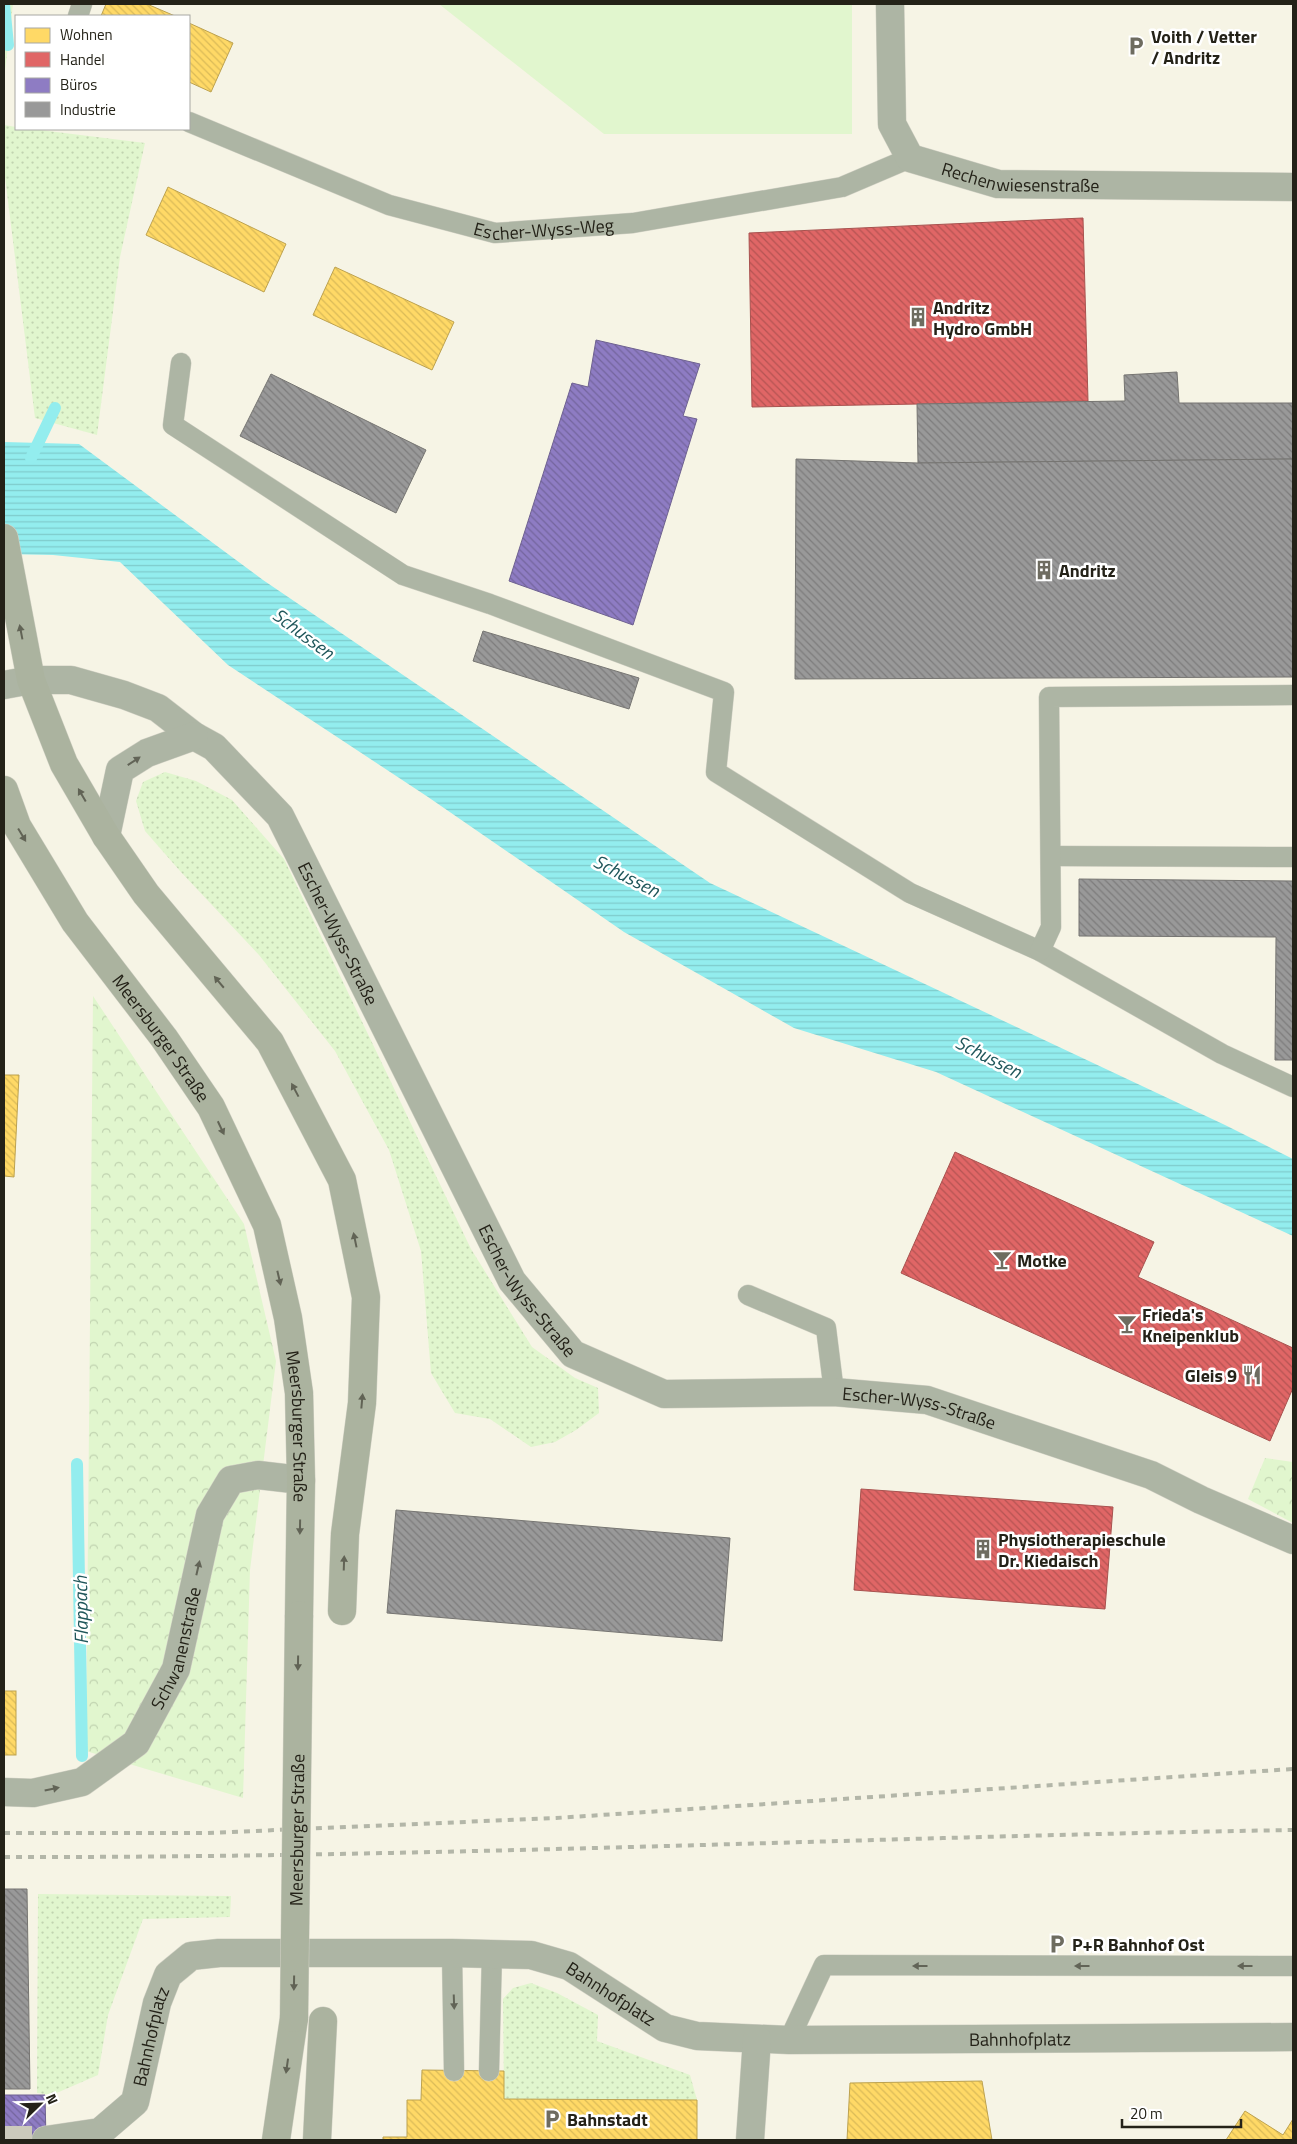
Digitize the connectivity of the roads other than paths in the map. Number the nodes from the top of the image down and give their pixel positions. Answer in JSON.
{"nodes":[{"id":1,"x":890,"y":4,"type":"edge"},
{"id":2,"x":190,"y":122,"type":"edge"},
{"id":3,"x":910,"y":158,"type":"junction"},
{"id":4,"x":1293,"y":187,"type":"edge"},
{"id":5,"x":181,"y":363,"type":"dead end"},
{"id":6,"x":4,"y":538,"type":"edge"},
{"id":7,"x":31,"y":680,"type":"junction"},
{"id":8,"x":4,"y":685,"type":"edge"},
{"id":9,"x":1293,"y":695,"type":"edge"},
{"id":10,"x":194,"y":736,"type":"junction"},
{"id":11,"x":4,"y":790,"type":"edge"},
{"id":12,"x":106,"y":836,"type":"junction"},
{"id":13,"x":1051,"y":856,"type":"junction"},
{"id":14,"x":1293,"y":857,"type":"edge"},
{"id":15,"x":1040,"y":951,"type":"junction"},
{"id":16,"x":1293,"y":1087,"type":"edge"},
{"id":17,"x":748,"y":1294,"type":"dead end"},
{"id":18,"x":834,"y":1392,"type":"junction"},
{"id":19,"x":301,"y":1480,"type":"junction"},
{"id":20,"x":1293,"y":1540,"type":"edge"},
{"id":21,"x":342,"y":1612,"type":"dead end"},
{"id":22,"x":4,"y":1792,"type":"edge"},
{"id":23,"x":452,"y":1953,"type":"junction"},
{"id":24,"x":492,"y":1954,"type":"junction"},
{"id":25,"x":1293,"y":1966,"type":"edge"},
{"id":26,"x":323,"y":2022,"type":"dead end"},
{"id":27,"x":1293,"y":2037,"type":"edge"},
{"id":28,"x":756,"y":2040,"type":"junction"},
{"id":29,"x":789,"y":2040,"type":"junction"},
{"id":30,"x":454,"y":2071,"type":"dead end"},
{"id":31,"x":489,"y":2071,"type":"dead end"},
{"id":32,"x":46,"y":2140,"type":"edge"},
{"id":33,"x":276,"y":2140,"type":"edge"},
{"id":34,"x":317,"y":2140,"type":"edge"},
{"id":35,"x":750,"y":2140,"type":"edge"}],
"edges":[{"from":1,"to":3,"type":"street"},
{"from":2,"to":3,"type":"lane","name":"Escher-Wyss-Weg"},
{"from":3,"to":4,"type":"street","name":"Rechenwiesenstraße"},
{"from":5,"to":15,"type":"lane"},
{"from":7,"to":6,"type":"street","one_way":true},
{"from":7,"to":8,"type":"street","name":"Escher-Wyss-Straße"},
{"from":7,"to":10,"type":"street","name":"Escher-Wyss-Straße"},
{"from":12,"to":7,"type":"street","one_way":true},
{"from":9,"to":13,"type":"lane"},
{"from":12,"to":10,"type":"street","one_way":true},
{"from":10,"to":18,"type":"street","name":"Escher-Wyss-Straße"},
{"from":11,"to":19,"type":"street","name":"Meersburger Straße","one_way":true},
{"from":21,"to":12,"type":"street","one_way":true},
{"from":13,"to":14,"type":"lane"},
{"from":13,"to":15,"type":"lane"},
{"from":15,"to":16,"type":"lane"},
{"from":17,"to":18,"type":"lane"},
{"from":18,"to":20,"type":"street","name":"Escher-Wyss-Straße"},
{"from":22,"to":19,"type":"street","name":"Schwanenstraße","one_way":true},
{"from":19,"to":33,"type":"street","name":"Meersburger Straße","one_way":true,"bridge":true},
{"from":23,"to":24,"type":"street","name":"Bahnhofplatz"},
{"from":23,"to":30,"type":"lane","one_way":true},
{"from":23,"to":32,"type":"street","name":"Bahnhofplatz"},
{"from":24,"to":28,"type":"street","name":"Bahnhofplatz"},
{"from":24,"to":31,"type":"lane"},
{"from":25,"to":29,"type":"lane","one_way":true},
{"from":26,"to":34,"type":"street"},
{"from":27,"to":29,"type":"street","name":"Bahnhofplatz"},
{"from":28,"to":29,"type":"street","name":"Bahnhofplatz"},
{"from":28,"to":35,"type":"street"}]}
